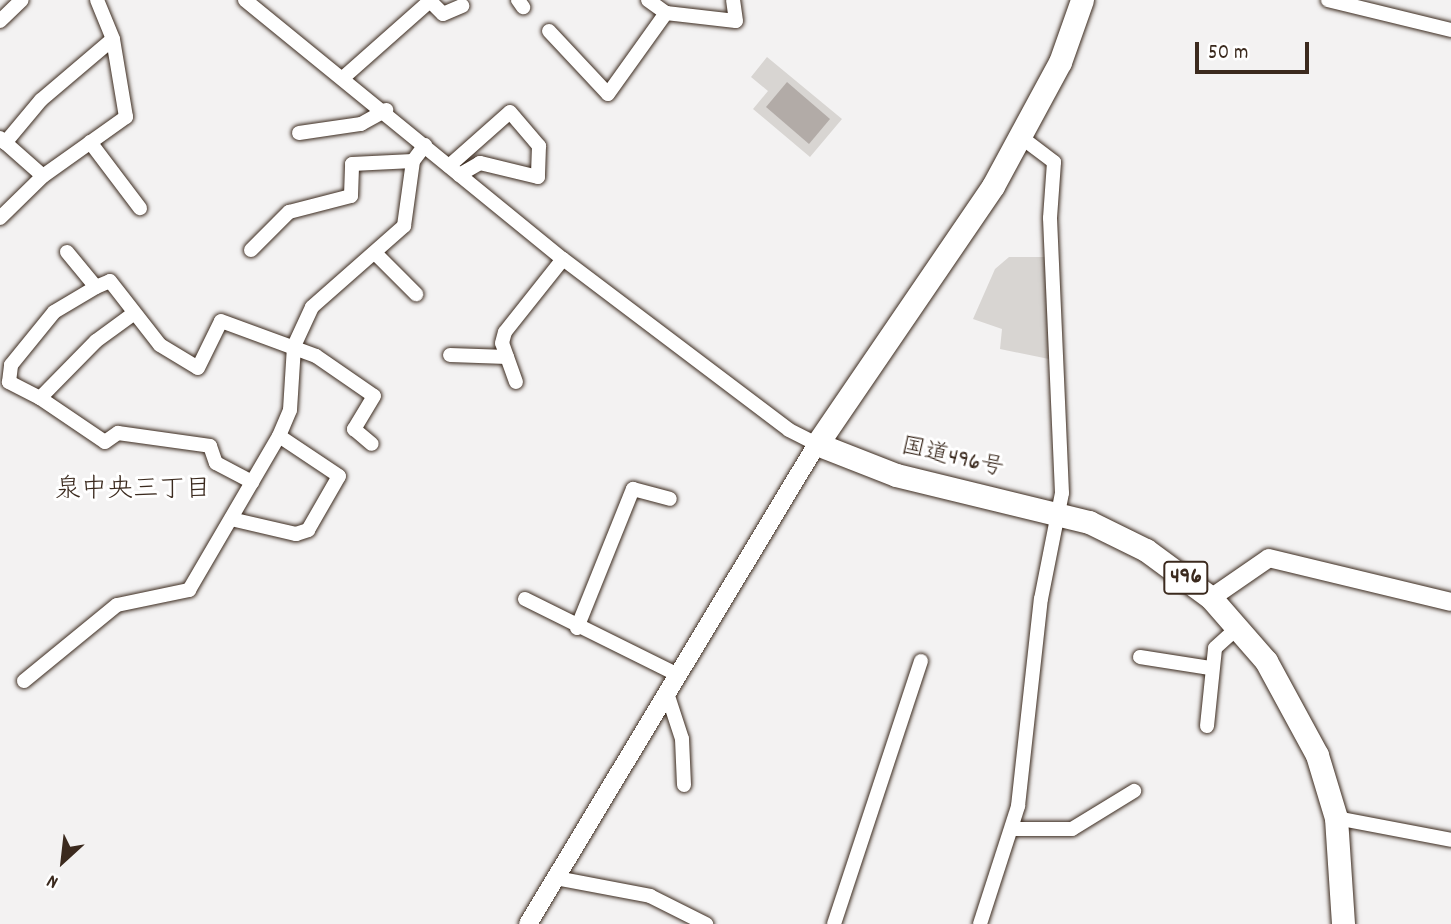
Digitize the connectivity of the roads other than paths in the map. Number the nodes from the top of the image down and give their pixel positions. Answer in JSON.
{"nodes":[{"id":1,"x":22,"y":0,"type":"edge"},
{"id":2,"x":97,"y":0,"type":"edge"},
{"id":3,"x":245,"y":0,"type":"edge"},
{"id":4,"x":648,"y":0,"type":"edge"},
{"id":5,"x":733,"y":0,"type":"edge"},
{"id":6,"x":1082,"y":0,"type":"edge"},
{"id":7,"x":1328,"y":0,"type":"edge"},
{"id":8,"x":462,"y":6,"type":"dead end"},
{"id":9,"x":1374,"y":6,"type":"edge"},
{"id":10,"x":666,"y":13,"type":"junction"},
{"id":11,"x":0,"y":21,"type":"edge"},
{"id":12,"x":1451,"y":30,"type":"edge"},
{"id":13,"x":549,"y":31,"type":"dead end"},
{"id":14,"x":113,"y":39,"type":"junction"},
{"id":15,"x":345,"y":77,"type":"junction"},
{"id":16,"x":386,"y":110,"type":"junction"},
{"id":17,"x":299,"y":133,"type":"dead end"},
{"id":18,"x":1022,"y":138,"type":"junction"},
{"id":19,"x":3,"y":140,"type":"edge"},
{"id":20,"x":90,"y":142,"type":"junction"},
{"id":21,"x":425,"y":145,"type":"junction"},
{"id":22,"x":413,"y":161,"type":"junction"},
{"id":23,"x":454,"y":171,"type":"junction"},
{"id":24,"x":43,"y":176,"type":"junction"},
{"id":25,"x":140,"y":208,"type":"dead end"},
{"id":26,"x":0,"y":218,"type":"edge"},
{"id":27,"x":251,"y":250,"type":"dead end"},
{"id":28,"x":67,"y":252,"type":"dead end"},
{"id":29,"x":376,"y":254,"type":"junction"},
{"id":30,"x":563,"y":259,"type":"junction"},
{"id":31,"x":96,"y":286,"type":"junction"},
{"id":32,"x":416,"y":294,"type":"dead end"},
{"id":33,"x":134,"y":314,"type":"junction"},
{"id":34,"x":294,"y":346,"type":"junction"},
{"id":35,"x":450,"y":355,"type":"dead end"},
{"id":36,"x":507,"y":357,"type":"junction"},
{"id":37,"x":516,"y":382,"type":"dead end"},
{"id":38,"x":40,"y":398,"type":"junction"},
{"id":39,"x":279,"y":436,"type":"junction"},
{"id":40,"x":372,"y":444,"type":"dead end"},
{"id":41,"x":817,"y":444,"type":"junction"},
{"id":42,"x":252,"y":482,"type":"junction"},
{"id":43,"x":670,"y":499,"type":"dead end"},
{"id":44,"x":1059,"y":510,"type":"junction"},
{"id":45,"x":231,"y":519,"type":"junction"},
{"id":46,"x":1211,"y":598,"type":"junction"},
{"id":47,"x":525,"y":599,"type":"dead end"},
{"id":48,"x":1451,"y":602,"type":"edge"},
{"id":49,"x":1238,"y":627,"type":"junction"},
{"id":50,"x":577,"y":628,"type":"junction"},
{"id":51,"x":1140,"y":657,"type":"dead end"},
{"id":52,"x":921,"y":661,"type":"dead end"},
{"id":53,"x":1210,"y":668,"type":"junction"},
{"id":54,"x":678,"y":675,"type":"junction"},
{"id":55,"x":24,"y":681,"type":"dead end"},
{"id":56,"x":667,"y":693,"type":"junction"},
{"id":57,"x":1207,"y":726,"type":"dead end"},
{"id":58,"x":684,"y":785,"type":"dead end"},
{"id":59,"x":1134,"y":790,"type":"dead end"},
{"id":60,"x":1336,"y":818,"type":"junction"},
{"id":61,"x":1013,"y":829,"type":"junction"},
{"id":62,"x":1451,"y":840,"type":"edge"},
{"id":63,"x":555,"y":878,"type":"junction"},
{"id":64,"x":528,"y":924,"type":"edge"},
{"id":65,"x":706,"y":924,"type":"edge"},
{"id":66,"x":834,"y":924,"type":"edge"},
{"id":67,"x":980,"y":924,"type":"edge"},
{"id":68,"x":1343,"y":924,"type":"edge"}],
"edges":[{"from":1,"to":11,"type":"street"},
{"from":2,"to":14,"type":"street"},
{"from":3,"to":15,"type":"street"},
{"from":4,"to":10,"type":"street"},
{"from":5,"to":10,"type":"street"},
{"from":6,"to":18,"type":"highway"},
{"from":7,"to":9,"type":"street"},
{"from":8,"to":15,"type":"street"},
{"from":9,"to":12,"type":"street"},
{"from":10,"to":13,"type":"street"},
{"from":14,"to":19,"type":"street"},
{"from":14,"to":20,"type":"street"},
{"from":15,"to":16,"type":"street"},
{"from":16,"to":17,"type":"street"},
{"from":16,"to":21,"type":"street"},
{"from":18,"to":41,"type":"highway"},
{"from":18,"to":44,"type":"street"},
{"from":19,"to":24,"type":"street"},
{"from":20,"to":24,"type":"street"},
{"from":20,"to":25,"type":"street"},
{"from":21,"to":22,"type":"street"},
{"from":21,"to":23,"type":"street"},
{"from":22,"to":27,"type":"street"},
{"from":22,"to":29,"type":"street"},
{"from":23,"to":23,"type":"street"},
{"from":23,"to":30,"type":"street"},
{"from":24,"to":26,"type":"street"},
{"from":28,"to":31,"type":"street"},
{"from":29,"to":32,"type":"street"},
{"from":29,"to":34,"type":"street"},
{"from":30,"to":36,"type":"street"},
{"from":30,"to":41,"type":"street"},
{"from":31,"to":33,"type":"street"},
{"from":31,"to":38,"type":"street"},
{"from":33,"to":34,"type":"street"},
{"from":33,"to":38,"type":"street"},
{"from":34,"to":39,"type":"street"},
{"from":34,"to":40,"type":"street"},
{"from":35,"to":36,"type":"street"},
{"from":36,"to":37,"type":"street"},
{"from":38,"to":42,"type":"street"},
{"from":39,"to":42,"type":"street"},
{"from":39,"to":45,"type":"street"},
{"from":41,"to":44,"type":"highway","name":"国道496号","number":"496"},
{"from":41,"to":54,"type":"street"},
{"from":42,"to":45,"type":"street"},
{"from":43,"to":50,"type":"street"},
{"from":44,"to":46,"type":"highway","name":"国道496号","number":"496"},
{"from":44,"to":61,"type":"street"},
{"from":45,"to":55,"type":"street"},
{"from":46,"to":48,"type":"street"},
{"from":46,"to":49,"type":"highway","name":"国道496号","number":"496"},
{"from":47,"to":50,"type":"street"},
{"from":49,"to":53,"type":"street"},
{"from":49,"to":60,"type":"highway","name":"国道496号","number":"496"},
{"from":50,"to":54,"type":"street"},
{"from":51,"to":53,"type":"street"},
{"from":52,"to":66,"type":"street"},
{"from":53,"to":57,"type":"street"},
{"from":54,"to":56,"type":"street"},
{"from":56,"to":58,"type":"street"},
{"from":56,"to":63,"type":"street"},
{"from":59,"to":61,"type":"street"},
{"from":60,"to":62,"type":"street"},
{"from":60,"to":68,"type":"highway","name":"国道496号","number":"496"},
{"from":61,"to":67,"type":"street"},
{"from":63,"to":64,"type":"street"},
{"from":63,"to":65,"type":"street"}]}
